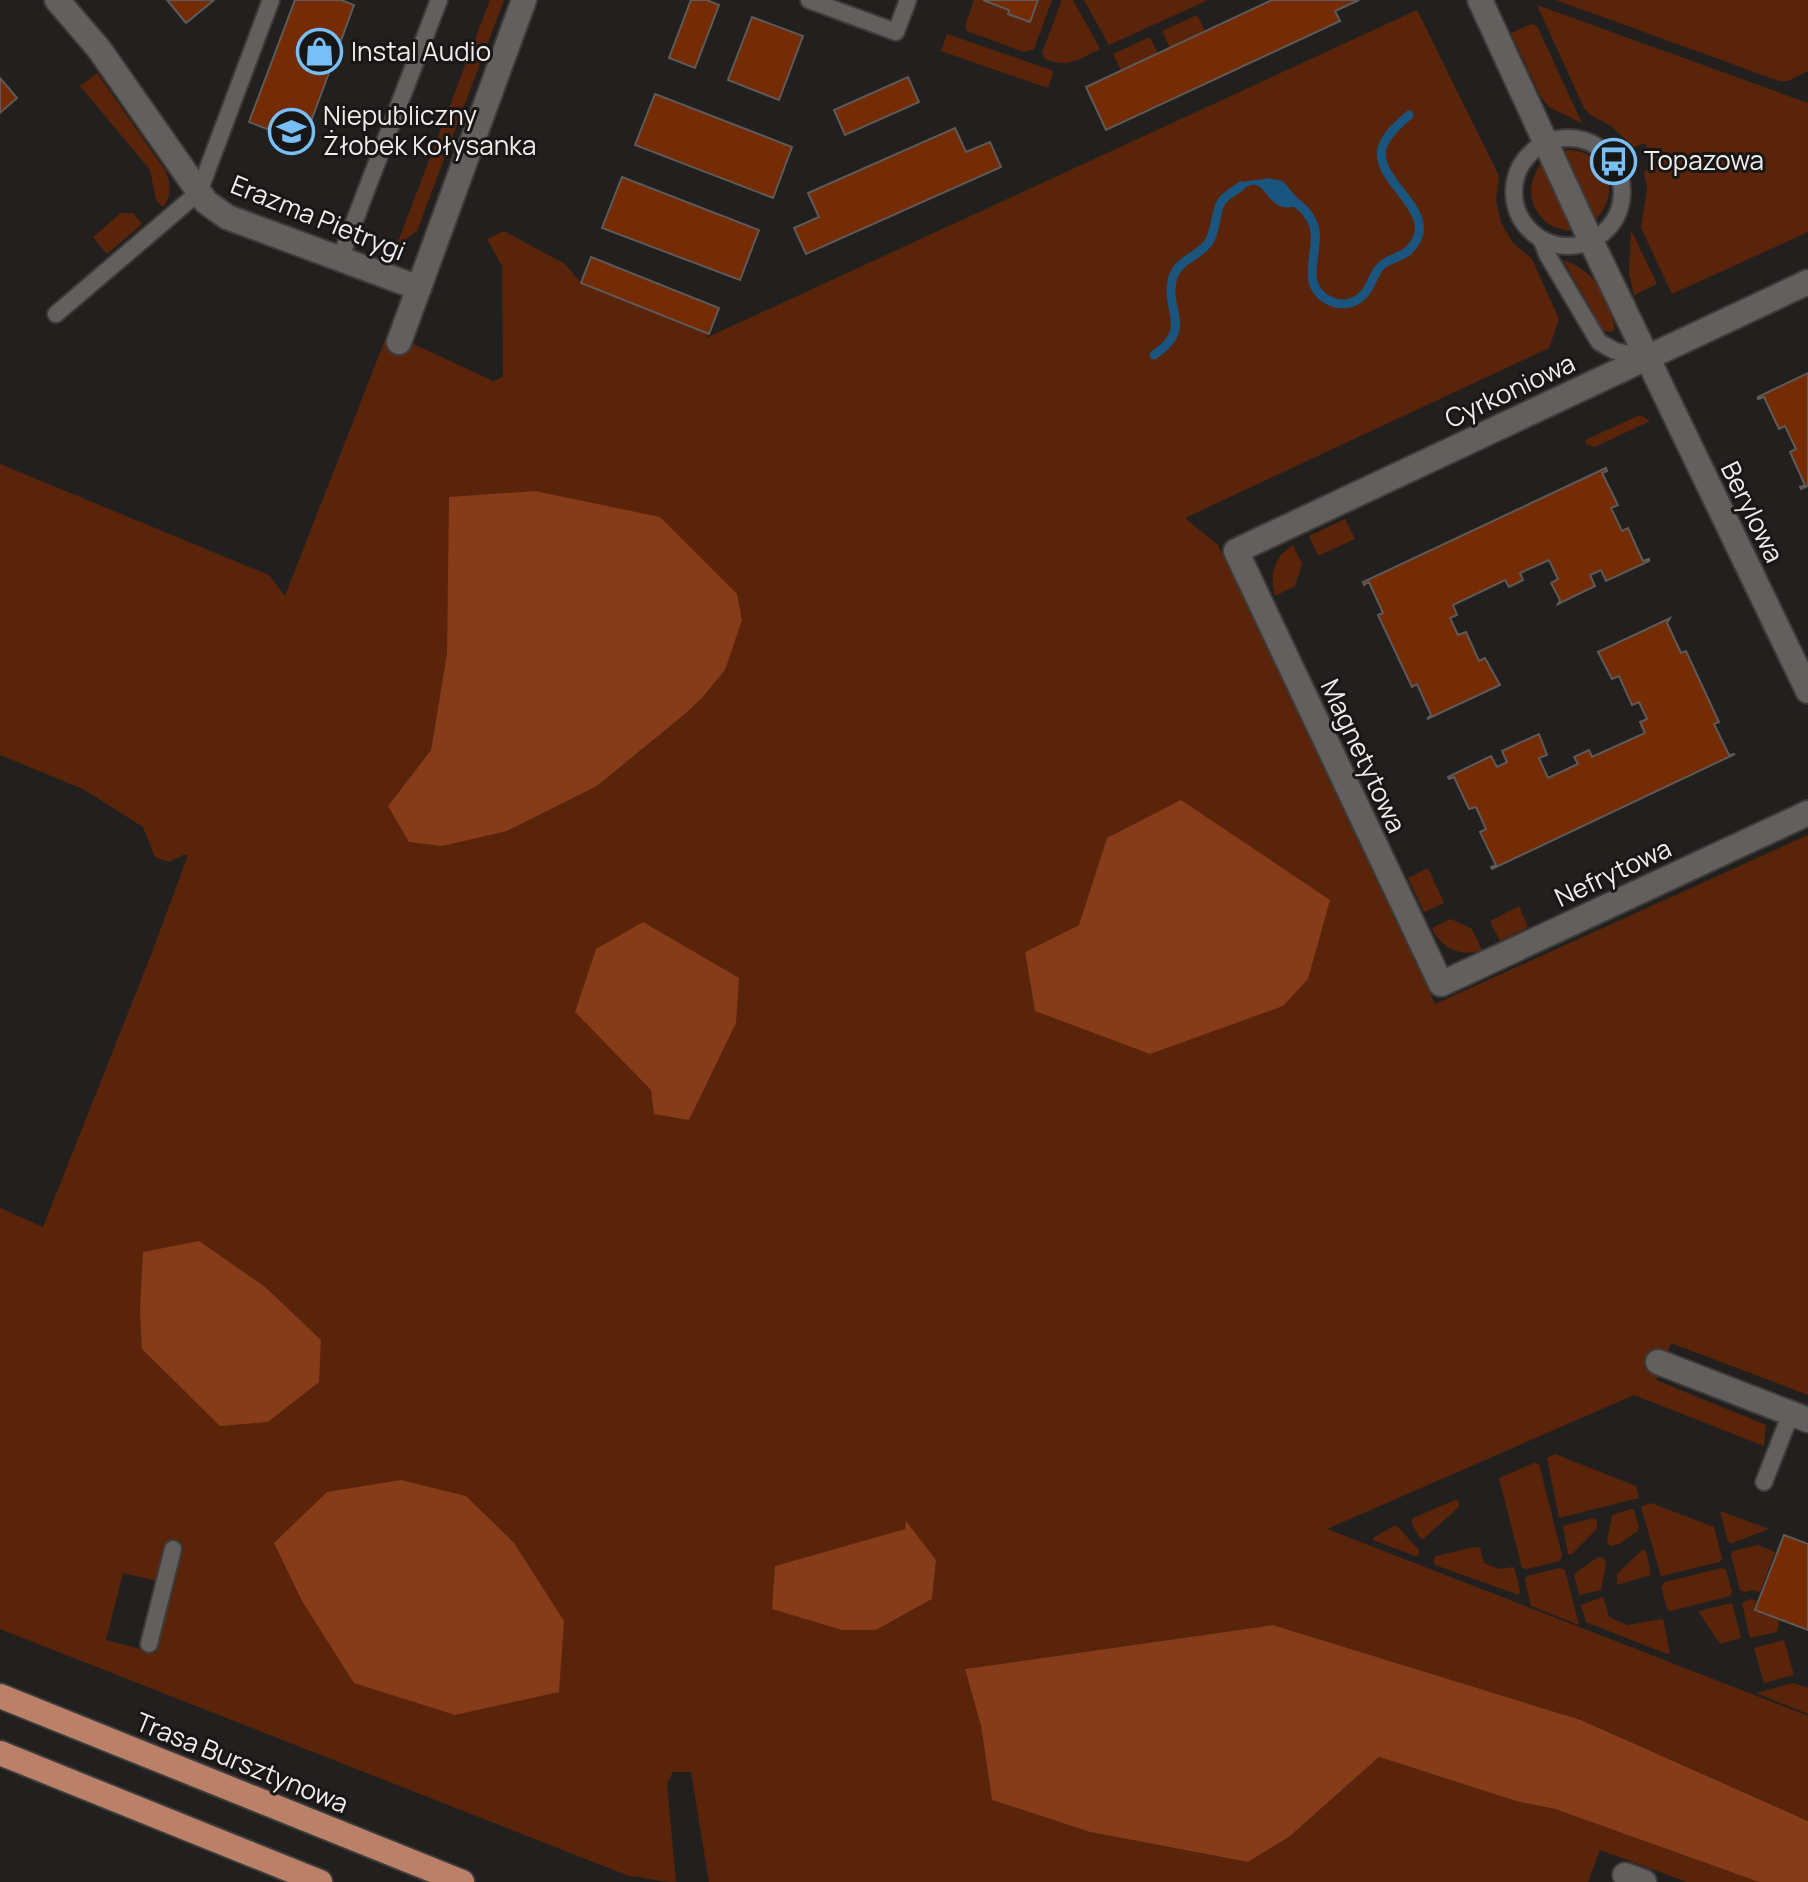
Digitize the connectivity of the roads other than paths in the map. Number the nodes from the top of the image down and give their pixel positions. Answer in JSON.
{"nodes":[{"id":1,"x":57,"y":0,"type":"edge"},
{"id":2,"x":271,"y":0,"type":"edge"},
{"id":3,"x":439,"y":0,"type":"edge"},
{"id":4,"x":524,"y":0,"type":"edge"},
{"id":5,"x":809,"y":0,"type":"edge"},
{"id":6,"x":908,"y":0,"type":"edge"},
{"id":7,"x":1480,"y":0,"type":"edge"},
{"id":8,"x":1547,"y":142,"type":"junction"},
{"id":9,"x":199,"y":192,"type":"junction"},
{"id":10,"x":1541,"y":239,"type":"junction"},
{"id":11,"x":1591,"y":241,"type":"junction"},
{"id":12,"x":340,"y":259,"type":"junction"},
{"id":13,"x":1808,"y":282,"type":"edge"},
{"id":14,"x":419,"y":288,"type":"junction"},
{"id":15,"x":56,"y":314,"type":"dead end"},
{"id":16,"x":399,"y":342,"type":"dead end"},
{"id":17,"x":1648,"y":357,"type":"junction"},
{"id":18,"x":1236,"y":551,"type":"joint"},
{"id":19,"x":1808,"y":691,"type":"edge"},
{"id":20,"x":1808,"y":813,"type":"edge"},
{"id":21,"x":1441,"y":984,"type":"joint"},
{"id":22,"x":1658,"y":1362,"type":"dead end"},
{"id":23,"x":1799,"y":1417,"type":"edge"},
{"id":24,"x":1764,"y":1482,"type":"dead end"},
{"id":25,"x":173,"y":1549,"type":"dead end"},
{"id":26,"x":149,"y":1644,"type":"dead end"},
{"id":27,"x":0,"y":1696,"type":"edge"},
{"id":28,"x":0,"y":1753,"type":"edge"},
{"id":29,"x":320,"y":1882,"type":"edge"},
{"id":30,"x":462,"y":1882,"type":"edge"}],
"edges":[{"from":1,"to":9,"type":"street","name":"Erazma Pietrygi"},
{"from":2,"to":9,"type":"lane"},
{"from":3,"to":12,"type":"lane"},
{"from":4,"to":14,"type":"street"},
{"from":5,"to":6,"type":"lane"},
{"from":7,"to":8,"type":"street","name":"Berylowa"},
{"from":8,"to":10,"type":"lane"},
{"from":8,"to":11,"type":"street","name":"Berylowa"},
{"from":8,"to":11,"type":"lane"},
{"from":9,"to":12,"type":"street","name":"Erazma Pietrygi"},
{"from":9,"to":15,"type":"lane"},
{"from":10,"to":11,"type":"lane"},
{"from":10,"to":17,"type":"lane"},
{"from":11,"to":17,"type":"street","name":"Berylowa"},
{"from":12,"to":14,"type":"street","name":"Erazma Pietrygi"},
{"from":13,"to":17,"type":"street","name":"Cyrkoniowa"},
{"from":14,"to":16,"type":"street"},
{"from":17,"to":18,"type":"street","name":"Cyrkoniowa"},
{"from":17,"to":19,"type":"street","name":"Berylowa"},
{"from":18,"to":21,"type":"street","name":"Magnetytowa"},
{"from":20,"to":21,"type":"street","name":"Nefrytowa"},
{"from":22,"to":23,"type":"street"},
{"from":23,"to":24,"type":"lane"},
{"from":25,"to":26,"type":"lane"},
{"from":27,"to":30,"type":"main road","name":"Trasa Bursztynowa"},
{"from":28,"to":29,"type":"main road"}]}
